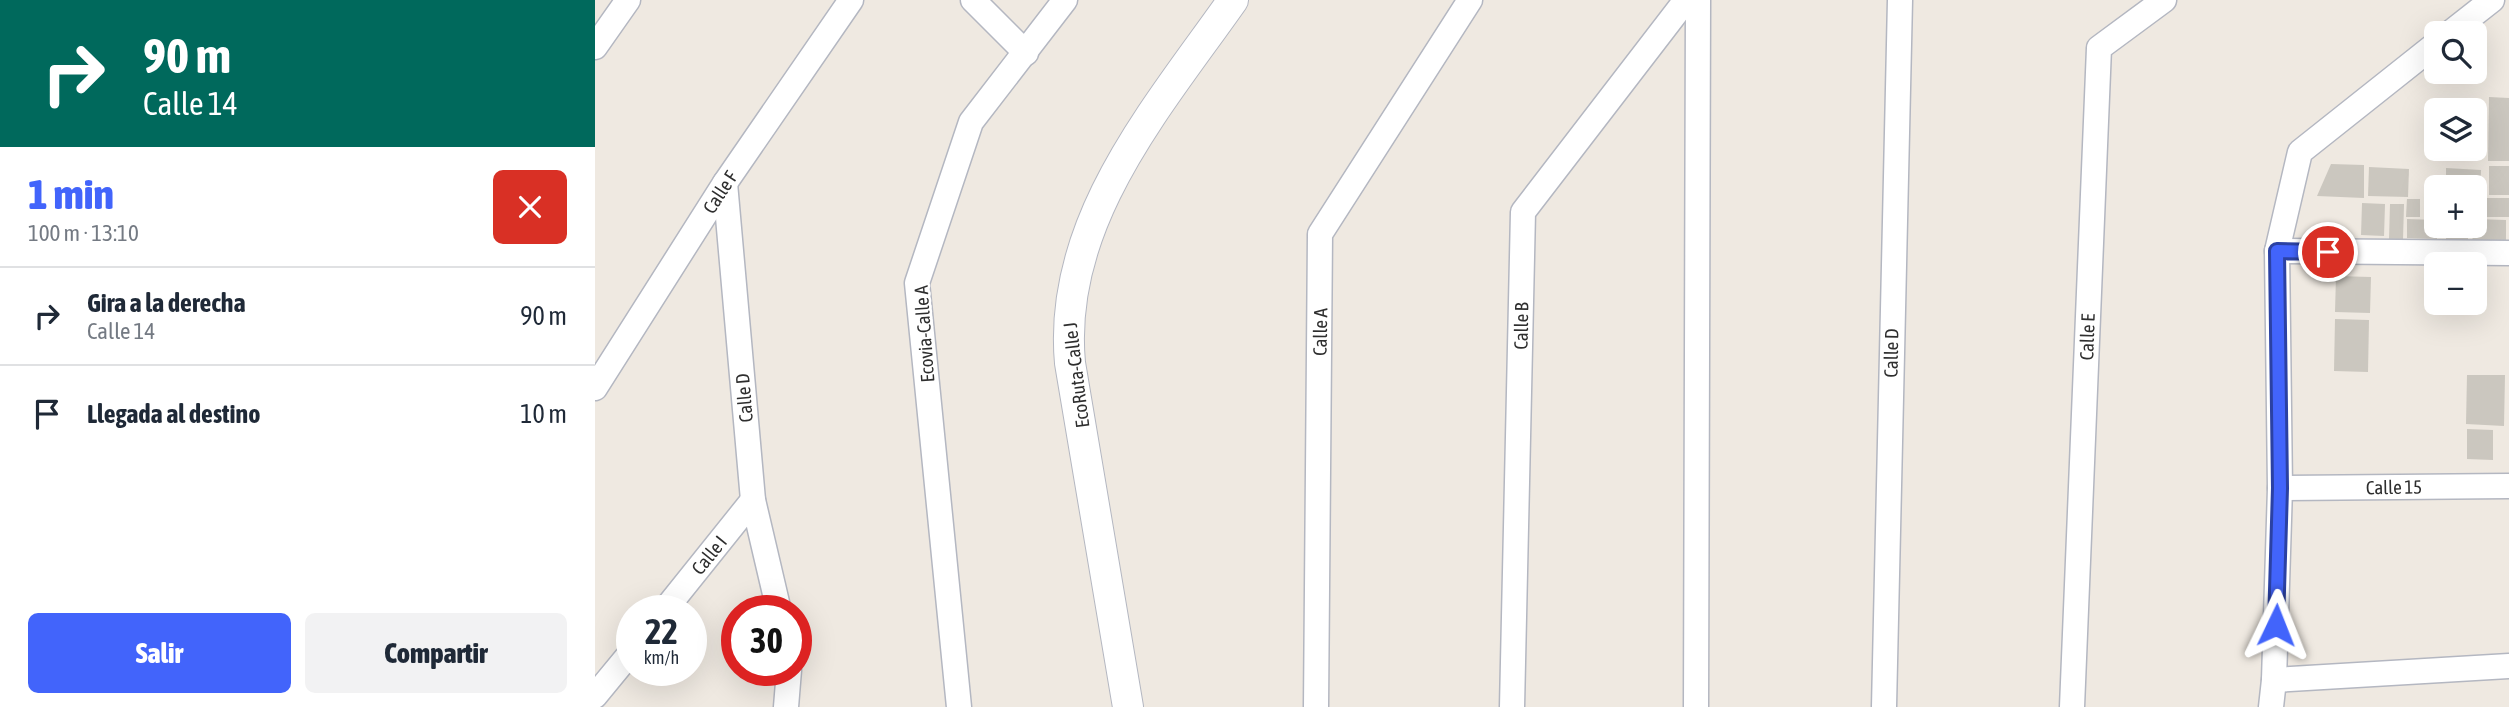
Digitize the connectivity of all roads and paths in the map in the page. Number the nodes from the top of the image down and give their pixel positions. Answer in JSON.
{"nodes":[{"id":1,"x":628,"y":0,"type":"edge"},
{"id":2,"x":851,"y":0,"type":"edge"},
{"id":3,"x":973,"y":0,"type":"edge"},
{"id":4,"x":1065,"y":0,"type":"edge"},
{"id":5,"x":1233,"y":0,"type":"edge"},
{"id":6,"x":1469,"y":0,"type":"edge"},
{"id":7,"x":1686,"y":0,"type":"edge"},
{"id":8,"x":1699,"y":0,"type":"edge"},
{"id":9,"x":1900,"y":0,"type":"edge"},
{"id":10,"x":2164,"y":0,"type":"edge"},
{"id":11,"x":2492,"y":0,"type":"edge"},
{"id":12,"x":2465,"y":21,"type":"edge"},
{"id":13,"x":595,"y":47,"type":"edge"},
{"id":14,"x":1026,"y":53,"type":"junction"},
{"id":15,"x":2424,"y":54,"type":"edge"},
{"id":16,"x":725,"y":183,"type":"junction"},
{"id":17,"x":2277,"y":251,"type":"junction"},
{"id":18,"x":2509,"y":253,"type":"edge"},
{"id":19,"x":595,"y":388,"type":"edge"},
{"id":20,"x":2509,"y":485,"type":"edge"},
{"id":21,"x":2280,"y":488,"type":"junction"},
{"id":22,"x":753,"y":500,"type":"junction"},
{"id":23,"x":677,"y":595,"type":"edge"},
{"id":24,"x":775,"y":595,"type":"edge"},
{"id":25,"x":2509,"y":666,"type":"edge"},
{"id":26,"x":616,"y":668,"type":"edge"},
{"id":27,"x":2274,"y":680,"type":"junction"},
{"id":28,"x":788,"y":686,"type":"edge"},
{"id":29,"x":597,"y":689,"type":"edge"},
{"id":30,"x":786,"y":707,"type":"edge"},
{"id":31,"x":959,"y":707,"type":"edge"},
{"id":32,"x":1128,"y":707,"type":"edge"},
{"id":33,"x":1316,"y":707,"type":"edge"},
{"id":34,"x":1512,"y":707,"type":"edge"},
{"id":35,"x":1696,"y":707,"type":"edge"},
{"id":36,"x":1884,"y":707,"type":"edge"},
{"id":37,"x":2072,"y":707,"type":"edge"},
{"id":38,"x":2271,"y":707,"type":"edge"}],
"edges":[{"from":1,"to":13,"type":"street"},
{"from":2,"to":16,"type":"street","name":"Calle F"},
{"from":3,"to":14,"type":"street"},
{"from":4,"to":14,"type":"street","name":"Ecovia-Calle A"},
{"from":5,"to":32,"type":"street","name":"EcoRuta-Calle J"},
{"from":6,"to":33,"type":"street","name":"Calle A"},
{"from":7,"to":34,"type":"street","name":"Calle B"},
{"from":8,"to":35,"type":"street"},
{"from":9,"to":36,"type":"street","name":"Calle D"},
{"from":10,"to":37,"type":"street","name":"Calle E"},
{"from":11,"to":12,"type":"street"},
{"from":14,"to":31,"type":"street","name":"Ecovia-Calle A"},
{"from":15,"to":17,"type":"street"},
{"from":16,"to":19,"type":"street","name":"Calle F"},
{"from":16,"to":22,"type":"street","name":"Calle D"},
{"from":17,"to":18,"type":"street"},
{"from":17,"to":21,"type":"street"},
{"from":20,"to":21,"type":"street","name":"Calle 15"},
{"from":21,"to":27,"type":"street"},
{"from":22,"to":23,"type":"street","name":"Calle I"},
{"from":22,"to":24,"type":"street","name":"Calle D"},
{"from":25,"to":27,"type":"street"},
{"from":26,"to":29,"type":"street"},
{"from":27,"to":38,"type":"street"},
{"from":28,"to":30,"type":"street"}]}
